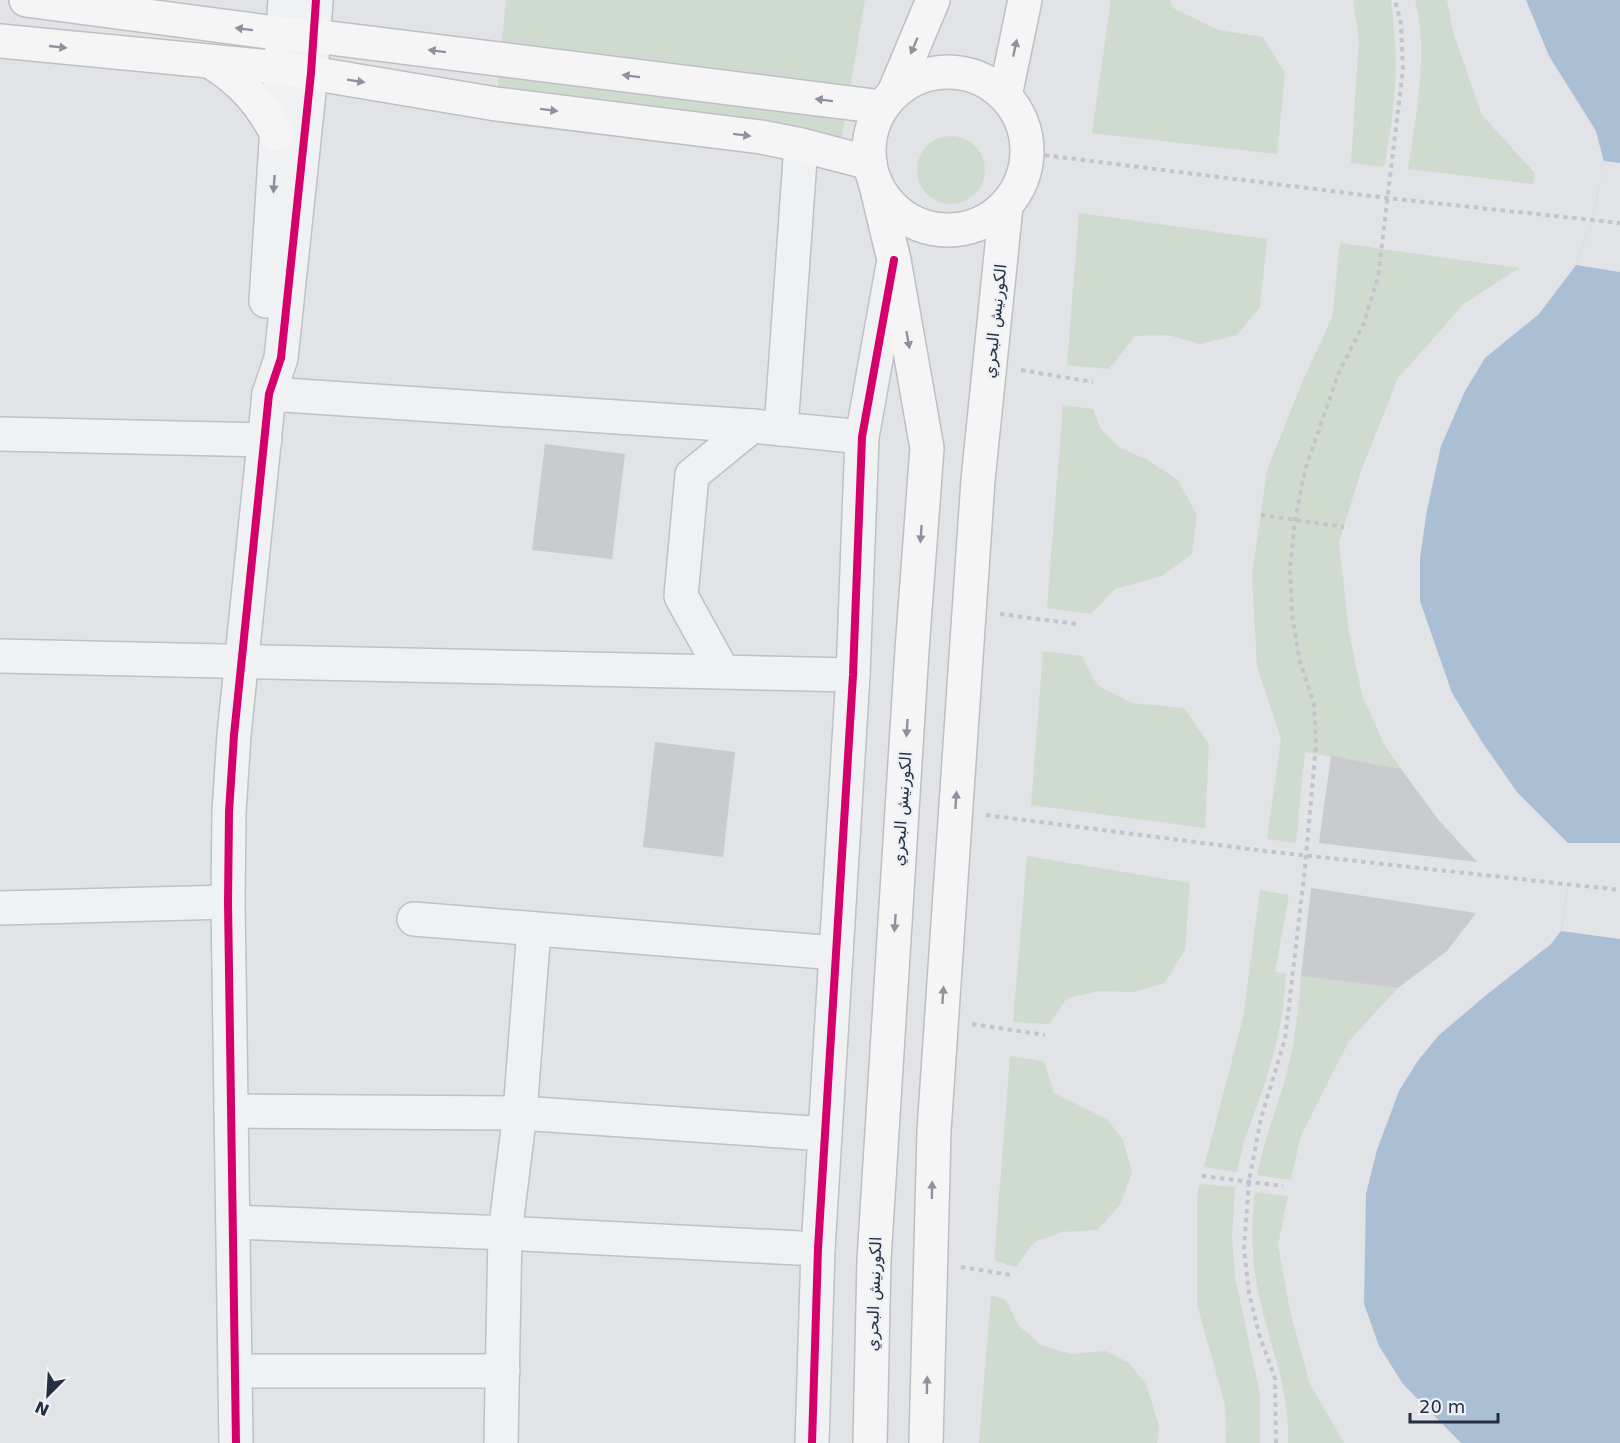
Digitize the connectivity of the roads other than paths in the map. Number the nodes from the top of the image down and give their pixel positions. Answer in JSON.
{"nodes":[{"id":1,"x":26,"y":0,"type":"edge"},
{"id":2,"x":285,"y":0,"type":"edge"},
{"id":3,"x":316,"y":0,"type":"edge"},
{"id":4,"x":933,"y":0,"type":"edge"},
{"id":5,"x":1025,"y":0,"type":"edge"},
{"id":6,"x":299,"y":35,"type":"junction"},
{"id":7,"x":0,"y":41,"type":"edge"},
{"id":8,"x":211,"y":62,"type":"junction"},
{"id":9,"x":296,"y":71,"type":"junction"},
{"id":10,"x":673,"y":81,"type":"junction"},
{"id":11,"x":1005,"y":96,"type":"junction"},
{"id":12,"x":888,"y":100,"type":"junction"},
{"id":13,"x":668,"y":125,"type":"junction"},
{"id":14,"x":277,"y":134,"type":"junction"},
{"id":15,"x":801,"y":145,"type":"junction"},
{"id":16,"x":873,"y":172,"type":"junction"},
{"id":17,"x":1006,"y":206,"type":"junction"},
{"id":18,"x":894,"y":260,"type":"junction"},
{"id":19,"x":269,"y":394,"type":"junction"},
{"id":20,"x":766,"y":428,"type":"junction"},
{"id":21,"x":0,"y":434,"type":"edge"},
{"id":22,"x":862,"y":437,"type":"junction"},
{"id":23,"x":265,"y":440,"type":"junction"},
{"id":24,"x":0,"y":656,"type":"edge"},
{"id":25,"x":241,"y":661,"type":"junction"},
{"id":26,"x":723,"y":672,"type":"junction"},
{"id":27,"x":853,"y":675,"type":"junction"},
{"id":28,"x":228,"y":902,"type":"junction"},
{"id":29,"x":0,"y":908,"type":"edge"},
{"id":30,"x":414,"y":920,"type":"dead end"},
{"id":31,"x":534,"y":929,"type":"junction"},
{"id":32,"x":836,"y":953,"type":"junction"},
{"id":33,"x":231,"y":1111,"type":"junction"},
{"id":34,"x":520,"y":1113,"type":"junction"},
{"id":35,"x":825,"y":1134,"type":"junction"},
{"id":36,"x":233,"y":1222,"type":"junction"},
{"id":37,"x":506,"y":1233,"type":"junction"},
{"id":38,"x":818,"y":1249,"type":"junction"},
{"id":39,"x":235,"y":1371,"type":"junction"},
{"id":40,"x":503,"y":1371,"type":"junction"},
{"id":41,"x":236,"y":1443,"type":"edge"},
{"id":42,"x":501,"y":1443,"type":"edge"},
{"id":43,"x":812,"y":1443,"type":"edge"},
{"id":44,"x":870,"y":1443,"type":"edge"},
{"id":45,"x":926,"y":1443,"type":"edge"}],
"edges":[{"from":6,"to":1,"type":"main road","one_way":true},
{"from":2,"to":6,"type":"street"},
{"from":3,"to":6,"type":"street"},
{"from":4,"to":12,"type":"main road","one_way":true},
{"from":11,"to":5,"type":"main road","one_way":true},
{"from":6,"to":9,"type":"street"},
{"from":10,"to":6,"type":"main road","one_way":true},
{"from":7,"to":8,"type":"main road","one_way":true},
{"from":8,"to":9,"type":"main road"},
{"from":8,"to":14,"type":"main road"},
{"from":9,"to":13,"type":"main road","one_way":true},
{"from":9,"to":14,"type":"street"},
{"from":9,"to":19,"type":"street"},
{"from":12,"to":10,"type":"main road","one_way":true},
{"from":10,"to":13,"type":"main road"},
{"from":11,"to":12,"type":"main road"},
{"from":11,"to":17,"type":"main road"},
{"from":12,"to":16,"type":"main road"},
{"from":13,"to":15,"type":"main road","one_way":true},
{"from":14,"to":19,"type":"street","one_way":true},
{"from":15,"to":16,"type":"main road"},
{"from":15,"to":20,"type":"street"},
{"from":16,"to":17,"type":"main road"},
{"from":16,"to":18,"type":"main road","name":"الكورنيش البحري"},
{"from":45,"to":17,"type":"main road","name":"الكورنيش البحري","one_way":true},
{"from":18,"to":22,"type":"street"},
{"from":18,"to":44,"type":"main road","name":"الكورنيش البحري","one_way":true},
{"from":19,"to":20,"type":"street"},
{"from":19,"to":23,"type":"street"},
{"from":20,"to":22,"type":"street"},
{"from":20,"to":26,"type":"street"},
{"from":21,"to":23,"type":"street"},
{"from":22,"to":27,"type":"street"},
{"from":23,"to":25,"type":"street"},
{"from":24,"to":25,"type":"street"},
{"from":25,"to":26,"type":"street"},
{"from":25,"to":28,"type":"street"},
{"from":26,"to":27,"type":"street"},
{"from":27,"to":32,"type":"street"},
{"from":28,"to":29,"type":"street"},
{"from":28,"to":33,"type":"street"},
{"from":30,"to":31,"type":"street"},
{"from":31,"to":32,"type":"street"},
{"from":31,"to":34,"type":"street"},
{"from":32,"to":35,"type":"street"},
{"from":33,"to":34,"type":"street"},
{"from":33,"to":36,"type":"street"},
{"from":34,"to":35,"type":"street"},
{"from":34,"to":37,"type":"street"},
{"from":35,"to":38,"type":"street"},
{"from":36,"to":37,"type":"street"},
{"from":36,"to":39,"type":"street"},
{"from":37,"to":38,"type":"street"},
{"from":37,"to":40,"type":"street"},
{"from":38,"to":43,"type":"street"},
{"from":39,"to":40,"type":"street"},
{"from":39,"to":41,"type":"street"},
{"from":40,"to":42,"type":"street"}]}
